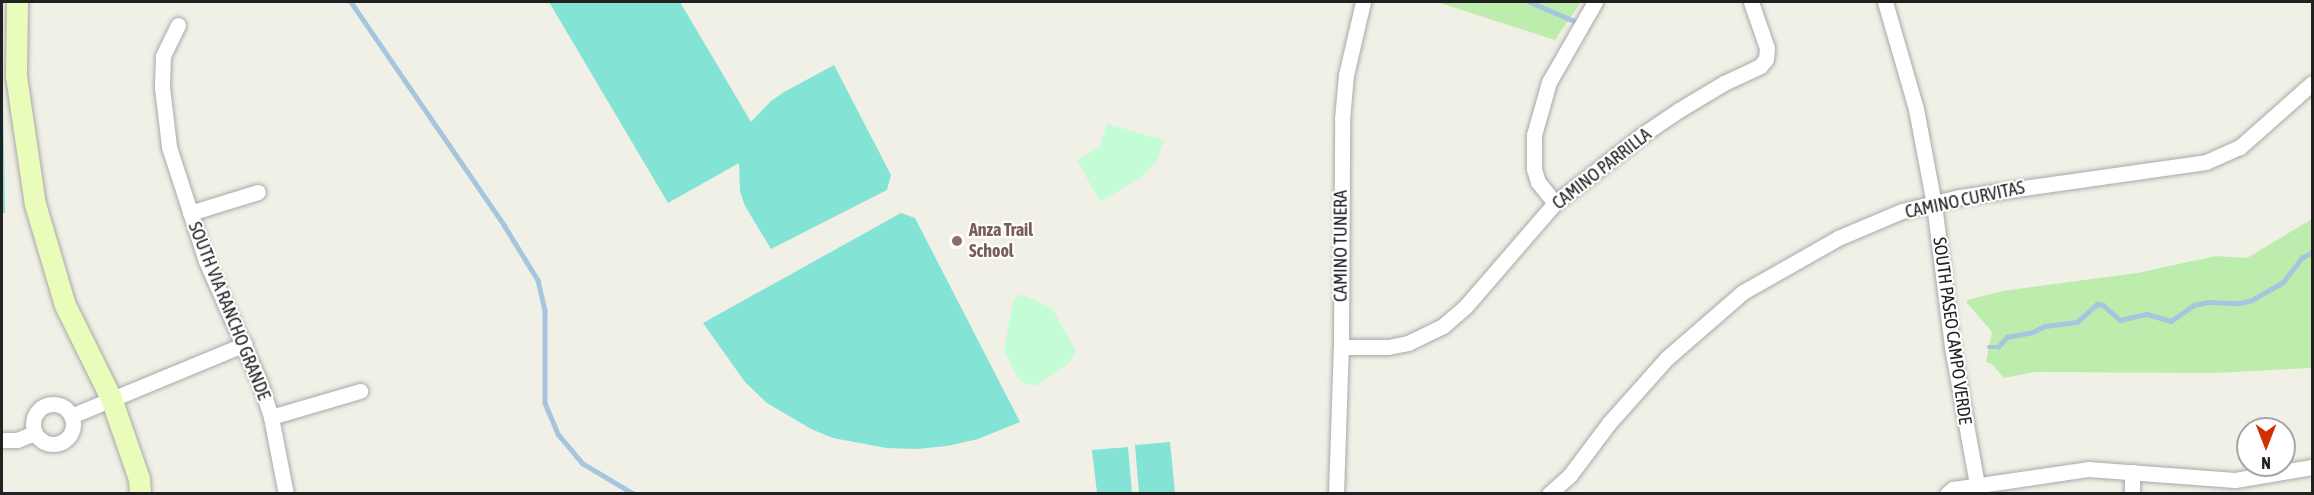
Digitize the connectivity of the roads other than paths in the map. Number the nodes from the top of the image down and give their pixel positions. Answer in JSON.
{"nodes":[{"id":1,"x":17,"y":2,"type":"edge"},
{"id":2,"x":1363,"y":2,"type":"edge"},
{"id":3,"x":1595,"y":2,"type":"edge"},
{"id":4,"x":1751,"y":2,"type":"edge"},
{"id":5,"x":1885,"y":2,"type":"edge"},
{"id":6,"x":178,"y":25,"type":"dead end"},
{"id":7,"x":2313,"y":83,"type":"edge"},
{"id":8,"x":258,"y":192,"type":"dead end"},
{"id":9,"x":1555,"y":203,"type":"junction"},
{"id":10,"x":1934,"y":204,"type":"junction"},
{"id":11,"x":190,"y":213,"type":"junction"},
{"id":12,"x":245,"y":344,"type":"junction"},
{"id":13,"x":1341,"y":347,"type":"junction"},
{"id":14,"x":360,"y":391,"type":"dead end"},
{"id":15,"x":111,"y":398,"type":"junction"},
{"id":16,"x":71,"y":416,"type":"junction"},
{"id":17,"x":271,"y":417,"type":"junction"},
{"id":18,"x":34,"y":432,"type":"junction"},
{"id":19,"x":2,"y":440,"type":"edge"},
{"id":20,"x":2313,"y":467,"type":"edge"},
{"id":21,"x":2132,"y":472,"type":"junction"},
{"id":22,"x":1977,"y":485,"type":"junction"},
{"id":23,"x":140,"y":494,"type":"edge"},
{"id":24,"x":286,"y":494,"type":"edge"},
{"id":25,"x":1336,"y":494,"type":"edge"},
{"id":26,"x":1549,"y":494,"type":"edge"},
{"id":27,"x":1947,"y":494,"type":"edge"},
{"id":28,"x":2132,"y":494,"type":"edge"}],
"edges":[{"from":1,"to":15,"type":"street"},
{"from":2,"to":13,"type":"street","name":"CAMINO TUNERA"},
{"from":3,"to":9,"type":"street"},
{"from":4,"to":9,"type":"street","name":"CAMINO PARRILLA"},
{"from":5,"to":10,"type":"street","name":"SOUTH PASEO CAMPO VERDE"},
{"from":6,"to":11,"type":"street","name":"SOUTH VIA RANCHO GRANDE"},
{"from":7,"to":10,"type":"street","name":"CAMINO CURVITAS"},
{"from":8,"to":11,"type":"street"},
{"from":9,"to":13,"type":"street","name":"CAMINO PARRILLA"},
{"from":10,"to":22,"type":"street","name":"SOUTH PASEO CAMPO VERDE"},
{"from":10,"to":26,"type":"street","name":"CAMINO CURVITAS"},
{"from":11,"to":12,"type":"street","name":"SOUTH VIA RANCHO GRANDE"},
{"from":12,"to":15,"type":"street"},
{"from":12,"to":17,"type":"street","name":"SOUTH VIA RANCHO GRANDE"},
{"from":13,"to":25,"type":"street","name":"CAMINO TUNERA"},
{"from":14,"to":17,"type":"street"},
{"from":15,"to":16,"type":"street"},
{"from":15,"to":23,"type":"street"},
{"from":16,"to":18,"type":"street"},
{"from":16,"to":18,"type":"street"},
{"from":17,"to":24,"type":"street","name":"SOUTH VIA RANCHO GRANDE"},
{"from":18,"to":19,"type":"street"},
{"from":20,"to":21,"type":"street"},
{"from":21,"to":22,"type":"street"},
{"from":21,"to":28,"type":"street"},
{"from":22,"to":27,"type":"street"}]}
